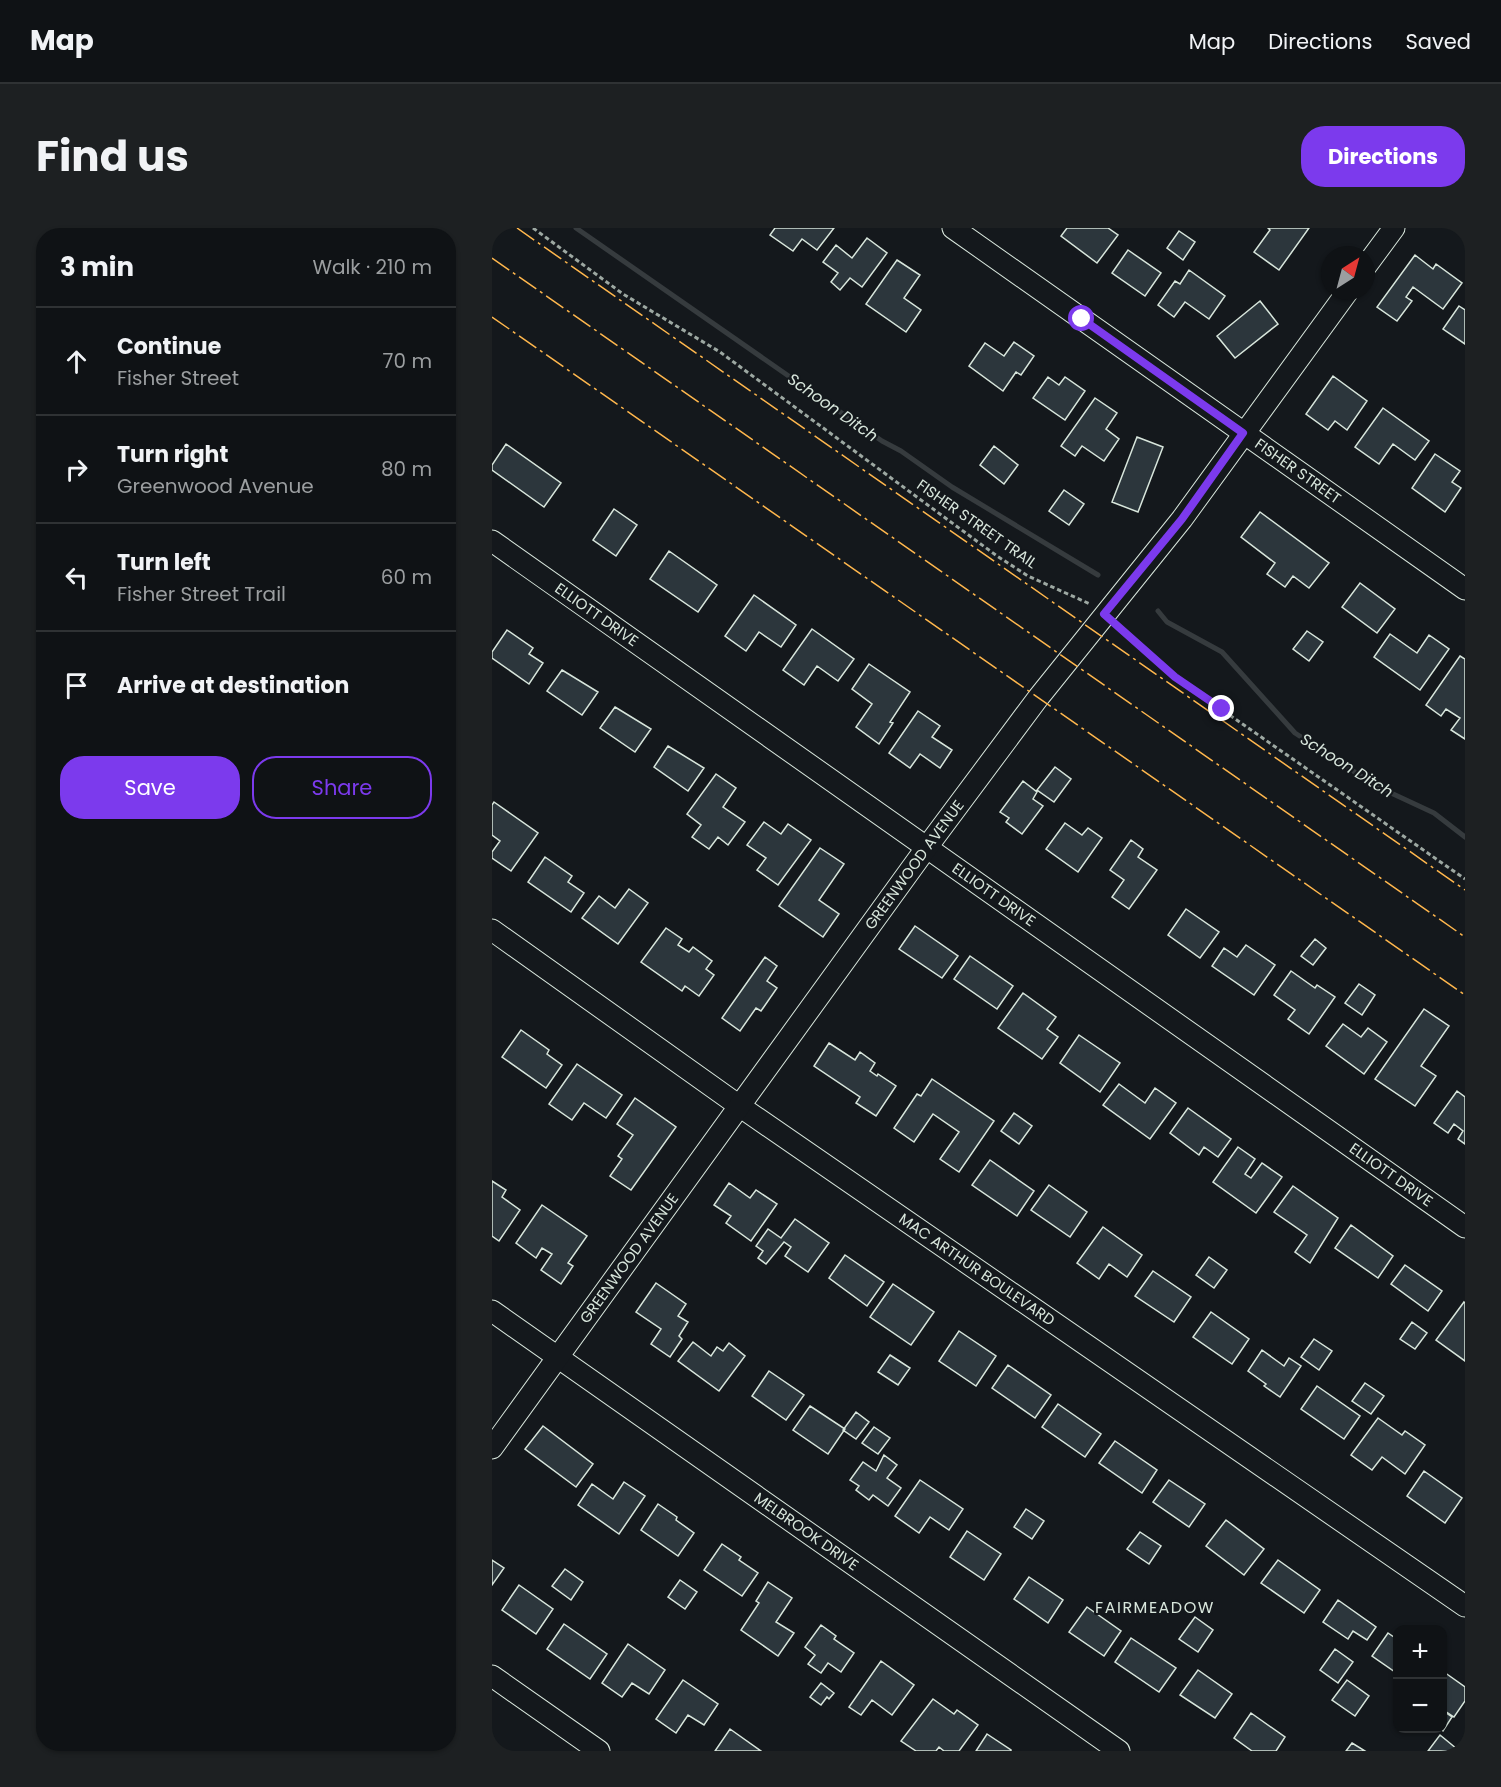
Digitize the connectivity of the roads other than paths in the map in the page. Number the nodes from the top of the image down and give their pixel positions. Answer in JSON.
{"nodes":[{"id":1,"x":953,"y":228,"type":"edge"},
{"id":2,"x":1394,"y":228,"type":"edge"},
{"id":3,"x":1375,"y":254,"type":"edge"},
{"id":4,"x":1341,"y":300,"type":"edge"},
{"id":5,"x":1243,"y":433,"type":"junction"},
{"id":6,"x":492,"y":541,"type":"edge"},
{"id":7,"x":1465,"y":589,"type":"edge"},
{"id":8,"x":927,"y":846,"type":"junction"},
{"id":9,"x":492,"y":930,"type":"edge"},
{"id":10,"x":738,"y":1105,"type":"junction"},
{"id":11,"x":1465,"y":1227,"type":"edge"},
{"id":12,"x":492,"y":1311,"type":"edge"},
{"id":13,"x":557,"y":1356,"type":"junction"},
{"id":14,"x":492,"y":1448,"type":"edge"},
{"id":15,"x":1465,"y":1606,"type":"edge"},
{"id":16,"x":492,"y":1676,"type":"edge"},
{"id":17,"x":588,"y":1748,"type":"edge"},
{"id":18,"x":1119,"y":1751,"type":"edge"}],
"edges":[{"from":1,"to":5,"type":"street","name":"FISHER STREET"},
{"from":2,"to":3,"type":"street"},
{"from":4,"to":5,"type":"street","name":"GREENWOOD AVENUE"},
{"from":5,"to":7,"type":"street","name":"FISHER STREET"},
{"from":5,"to":8,"type":"street","name":"GREENWOOD AVENUE"},
{"from":6,"to":8,"type":"street","name":"ELLIOTT DRIVE"},
{"from":8,"to":10,"type":"street","name":"GREENWOOD AVENUE"},
{"from":8,"to":11,"type":"street","name":"ELLIOTT DRIVE"},
{"from":9,"to":10,"type":"street","name":"MAC ARTHUR BOULEVARD"},
{"from":10,"to":13,"type":"street","name":"GREENWOOD AVENUE"},
{"from":10,"to":15,"type":"street","name":"MAC ARTHUR BOULEVARD"},
{"from":12,"to":13,"type":"street","name":"MELBROOK DRIVE"},
{"from":13,"to":14,"type":"street","name":"GREENWOOD AVENUE"},
{"from":13,"to":18,"type":"street","name":"MELBROOK DRIVE"},
{"from":16,"to":17,"type":"street"}]}
